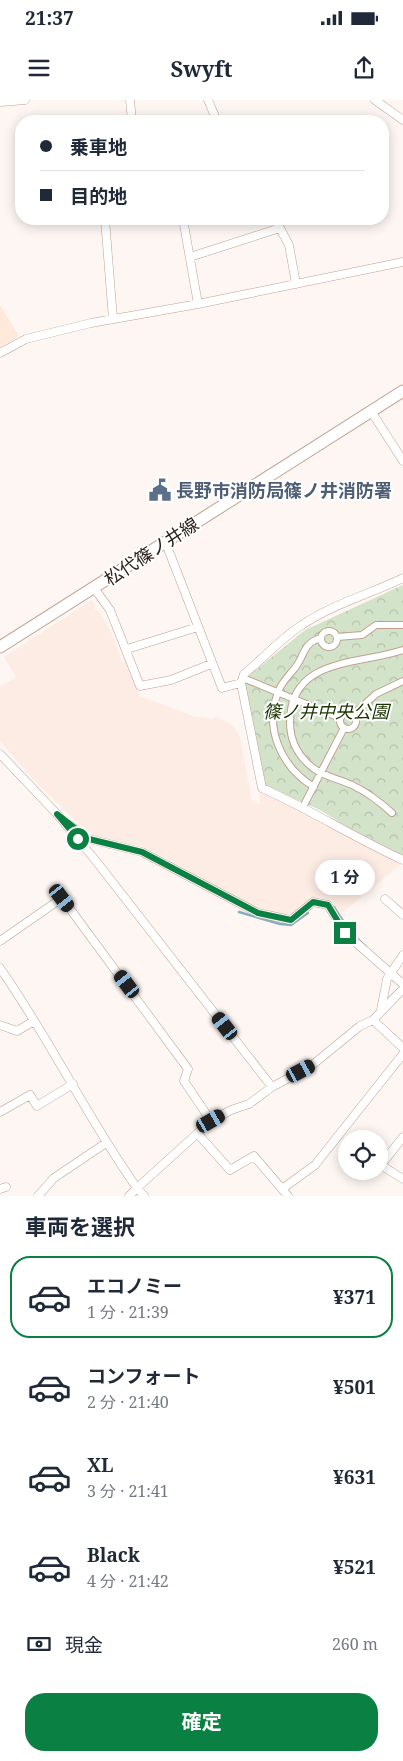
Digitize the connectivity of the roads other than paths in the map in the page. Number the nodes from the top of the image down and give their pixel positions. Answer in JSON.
{"nodes":[{"id":1,"x":26,"y":100,"type":"edge"},
{"id":2,"x":130,"y":100,"type":"edge"},
{"id":3,"x":208,"y":100,"type":"edge"},
{"id":4,"x":375,"y":100,"type":"edge"},
{"id":5,"x":0,"y":102,"type":"edge"},
{"id":6,"x":131,"y":115,"type":"edge"},
{"id":7,"x":214,"y":115,"type":"edge"},
{"id":8,"x":403,"y":120,"type":"edge"},
{"id":9,"x":105,"y":225,"type":"edge"},
{"id":10,"x":184,"y":225,"type":"edge"},
{"id":11,"x":278,"y":225,"type":"edge"},
{"id":12,"x":280,"y":228,"type":"junction"},
{"id":13,"x":190,"y":257,"type":"junction"},
{"id":14,"x":403,"y":262,"type":"edge"},
{"id":15,"x":296,"y":284,"type":"junction"},
{"id":16,"x":198,"y":304,"type":"junction"},
{"id":17,"x":113,"y":320,"type":"junction"},
{"id":18,"x":0,"y":353,"type":"edge"},
{"id":19,"x":403,"y":391,"type":"edge"},
{"id":20,"x":371,"y":411,"type":"junction"},
{"id":21,"x":403,"y":461,"type":"edge"},
{"id":22,"x":165,"y":541,"type":"junction"},
{"id":23,"x":403,"y":578,"type":"edge"},
{"id":24,"x":94,"y":588,"type":"junction"},
{"id":25,"x":403,"y":625,"type":"edge"},
{"id":26,"x":198,"y":627,"type":"junction"},
{"id":27,"x":337,"y":637,"type":"junction"},
{"id":28,"x":321,"y":638,"type":"junction"},
{"id":29,"x":0,"y":647,"type":"edge"},
{"id":30,"x":127,"y":649,"type":"junction"},
{"id":31,"x":403,"y":650,"type":"edge"},
{"id":32,"x":211,"y":664,"type":"junction"},
{"id":33,"x":242,"y":680,"type":"junction"},
{"id":34,"x":403,"y":681,"type":"edge"},
{"id":35,"x":278,"y":692,"type":"junction"},
{"id":36,"x":294,"y":699,"type":"junction"},
{"id":37,"x":353,"y":715,"type":"junction"},
{"id":38,"x":340,"y":718,"type":"junction"},
{"id":39,"x":344,"y":728,"type":"junction"},
{"id":40,"x":0,"y":754,"type":"edge"},
{"id":41,"x":321,"y":773,"type":"junction"},
{"id":42,"x":314,"y":786,"type":"junction"},
{"id":43,"x":305,"y":803,"type":"dead end"},
{"id":44,"x":392,"y":813,"type":"dead end"},
{"id":45,"x":57,"y":814,"type":"junction"},
{"id":46,"x":403,"y":860,"type":"edge"},
{"id":47,"x":385,"y":899,"type":"dead end"},
{"id":48,"x":403,"y":915,"type":"edge"},
{"id":49,"x":0,"y":941,"type":"edge"},
{"id":50,"x":403,"y":955,"type":"edge"},
{"id":51,"x":0,"y":968,"type":"edge"},
{"id":52,"x":391,"y":975,"type":"junction"},
{"id":53,"x":403,"y":984,"type":"edge"},
{"id":54,"x":403,"y":989,"type":"edge"},
{"id":55,"x":381,"y":1010,"type":"junction"},
{"id":56,"x":372,"y":1020,"type":"junction"},
{"id":57,"x":34,"y":1021,"type":"junction"},
{"id":58,"x":0,"y":1025,"type":"edge"},
{"id":59,"x":403,"y":1048,"type":"edge"},
{"id":60,"x":403,"y":1054,"type":"edge"},
{"id":61,"x":72,"y":1084,"type":"junction"},
{"id":62,"x":272,"y":1086,"type":"junction"},
{"id":63,"x":0,"y":1112,"type":"edge"},
{"id":64,"x":211,"y":1121,"type":"junction"},
{"id":65,"x":348,"y":1130,"type":"edge"},
{"id":66,"x":198,"y":1134,"type":"junction"},
{"id":67,"x":403,"y":1137,"type":"edge"},
{"id":68,"x":338,"y":1142,"type":"edge"},
{"id":69,"x":106,"y":1144,"type":"junction"},
{"id":70,"x":388,"y":1155,"type":"edge"},
{"id":71,"x":388,"y":1170,"type":"edge"},
{"id":72,"x":403,"y":1179,"type":"edge"},
{"id":73,"x":137,"y":1188,"type":"junction"},
{"id":74,"x":282,"y":1189,"type":"junction"},
{"id":75,"x":38,"y":1196,"type":"edge"},
{"id":76,"x":129,"y":1196,"type":"edge"},
{"id":77,"x":144,"y":1196,"type":"edge"},
{"id":78,"x":288,"y":1196,"type":"edge"}],
"edges":[{"from":1,"to":5,"type":"street"},
{"from":2,"to":6,"type":"street"},
{"from":3,"to":7,"type":"street"},
{"from":4,"to":8,"type":"street"},
{"from":9,"to":17,"type":"street"},
{"from":10,"to":13,"type":"street"},
{"from":11,"to":12,"type":"street"},
{"from":12,"to":13,"type":"street"},
{"from":12,"to":15,"type":"street"},
{"from":13,"to":16,"type":"street"},
{"from":14,"to":15,"type":"street"},
{"from":15,"to":16,"type":"street"},
{"from":16,"to":17,"type":"street"},
{"from":17,"to":18,"type":"street"},
{"from":19,"to":20,"type":"main road","name":"松代篠ノ井線"},
{"from":20,"to":21,"type":"street"},
{"from":20,"to":22,"type":"main road","name":"松代篠ノ井線"},
{"from":22,"to":24,"type":"main road","name":"松代篠ノ井線"},
{"from":22,"to":26,"type":"street"},
{"from":23,"to":33,"type":"street"},
{"from":24,"to":29,"type":"main road","name":"松代篠ノ井線"},
{"from":24,"to":30,"type":"street"},
{"from":25,"to":27,"type":"street"},
{"from":26,"to":30,"type":"street"},
{"from":26,"to":32,"type":"street"},
{"from":27,"to":28,"type":"street"},
{"from":27,"to":28,"type":"street"},
{"from":28,"to":35,"type":"street"},
{"from":30,"to":32,"type":"street"},
{"from":31,"to":36,"type":"street"},
{"from":32,"to":33,"type":"street"},
{"from":33,"to":35,"type":"street"},
{"from":33,"to":46,"type":"street"},
{"from":34,"to":37,"type":"street"},
{"from":35,"to":36,"type":"street"},
{"from":35,"to":42,"type":"street"},
{"from":36,"to":38,"type":"street"},
{"from":36,"to":41,"type":"street"},
{"from":37,"to":38,"type":"street"},
{"from":37,"to":39,"type":"street"},
{"from":38,"to":39,"type":"street"},
{"from":39,"to":41,"type":"street"},
{"from":40,"to":45,"type":"street"},
{"from":41,"to":42,"type":"street"},
{"from":41,"to":44,"type":"street"},
{"from":42,"to":43,"type":"street"},
{"from":45,"to":52,"type":"street"},
{"from":45,"to":62,"type":"street"},
{"from":47,"to":48,"type":"street"},
{"from":49,"to":64,"type":"street"},
{"from":50,"to":52,"type":"street"},
{"from":51,"to":57,"type":"street"},
{"from":52,"to":53,"type":"street"},
{"from":52,"to":55,"type":"street"},
{"from":54,"to":55,"type":"street"},
{"from":55,"to":56,"type":"street"},
{"from":56,"to":59,"type":"street"},
{"from":56,"to":62,"type":"street"},
{"from":57,"to":58,"type":"street"},
{"from":57,"to":61,"type":"street"},
{"from":60,"to":65,"type":"street"},
{"from":61,"to":63,"type":"street"},
{"from":61,"to":69,"type":"street"},
{"from":62,"to":64,"type":"street"},
{"from":64,"to":66,"type":"street"},
{"from":66,"to":73,"type":"street"},
{"from":66,"to":74,"type":"street"},
{"from":67,"to":70,"type":"street"},
{"from":68,"to":74,"type":"street"},
{"from":69,"to":73,"type":"street"},
{"from":69,"to":75,"type":"street"},
{"from":71,"to":72,"type":"street"},
{"from":73,"to":76,"type":"street"},
{"from":73,"to":77,"type":"street"},
{"from":74,"to":78,"type":"street"}]}
